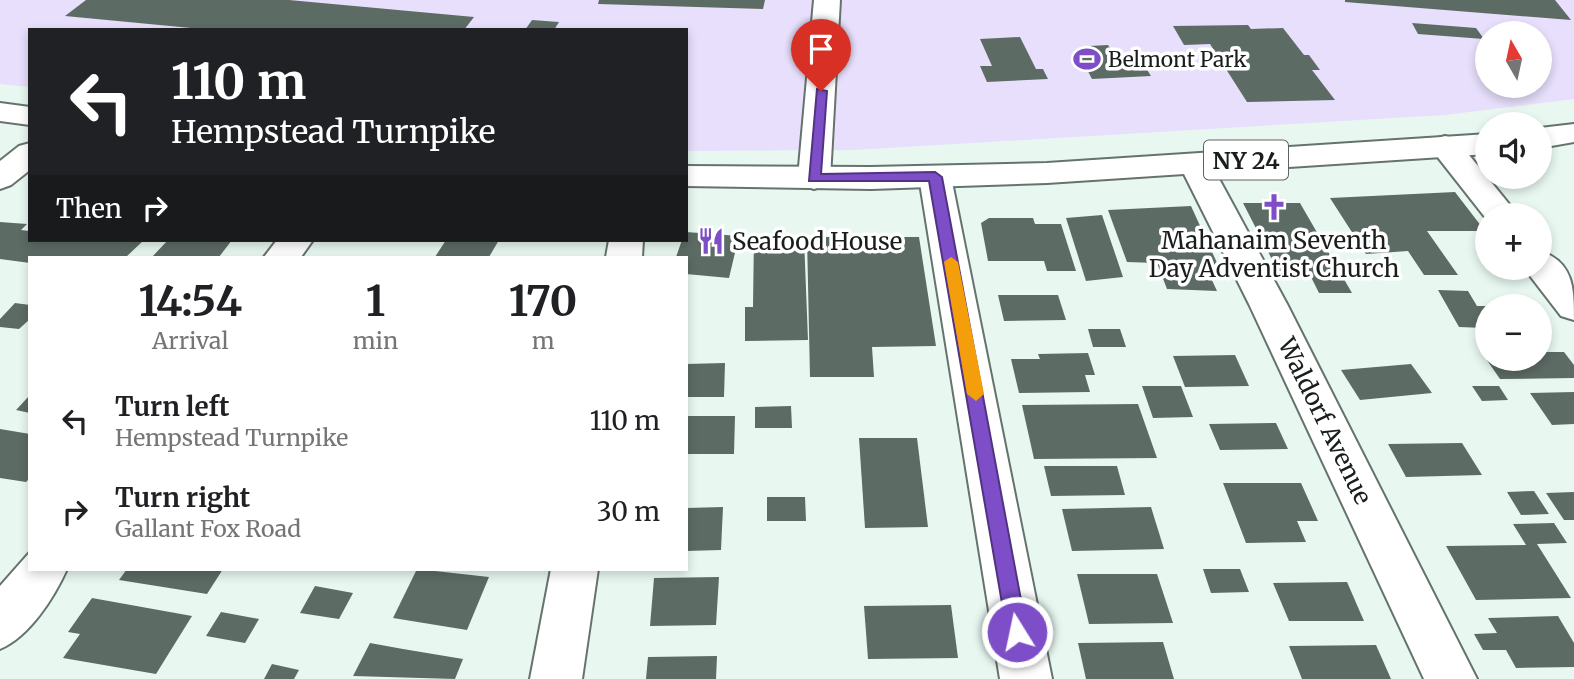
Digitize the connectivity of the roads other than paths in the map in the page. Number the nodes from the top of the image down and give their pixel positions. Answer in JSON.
{"nodes":[{"id":1,"x":827,"y":0,"type":"edge"},
{"id":2,"x":0,"y":112,"type":"edge"},
{"id":3,"x":28,"y":116,"type":"edge"},
{"id":4,"x":1574,"y":133,"type":"edge"},
{"id":5,"x":1552,"y":136,"type":"edge"},
{"id":6,"x":1475,"y":145,"type":"edge"},
{"id":7,"x":1445,"y":146,"type":"junction"},
{"id":8,"x":28,"y":155,"type":"edge"},
{"id":9,"x":1195,"y":164,"type":"junction"},
{"id":10,"x":688,"y":176,"type":"edge"},
{"id":11,"x":935,"y":177,"type":"junction"},
{"id":12,"x":0,"y":178,"type":"edge"},
{"id":13,"x":814,"y":178,"type":"junction"},
{"id":14,"x":1491,"y":203,"type":"edge"},
{"id":15,"x":294,"y":242,"type":"edge"},
{"id":16,"x":283,"y":256,"type":"edge"},
{"id":17,"x":1552,"y":279,"type":"edge"},
{"id":18,"x":1574,"y":306,"type":"edge"},
{"id":19,"x":41,"y":571,"type":"edge"},
{"id":20,"x":574,"y":571,"type":"edge"},
{"id":21,"x":0,"y":625,"type":"edge"},
{"id":22,"x":556,"y":679,"type":"edge"},
{"id":23,"x":1026,"y":679,"type":"edge"},
{"id":24,"x":1451,"y":679,"type":"edge"}],
"edges":[{"from":1,"to":13,"type":"street"},
{"from":2,"to":3,"type":"street"},
{"from":4,"to":5,"type":"street"},
{"from":6,"to":7,"type":"street","number":"NY 24"},
{"from":7,"to":9,"type":"street","number":"NY 24"},
{"from":7,"to":14,"type":"street"},
{"from":8,"to":12,"type":"street"},
{"from":9,"to":11,"type":"street","number":"NY 24"},
{"from":9,"to":24,"type":"street","name":"Waldorf Avenue"},
{"from":10,"to":13,"type":"street","number":"NY 24"},
{"from":11,"to":13,"type":"street","number":"NY 24"},
{"from":11,"to":23,"type":"street"},
{"from":15,"to":16,"type":"street"},
{"from":17,"to":18,"type":"street"},
{"from":19,"to":21,"type":"street"},
{"from":20,"to":22,"type":"street"}]}
